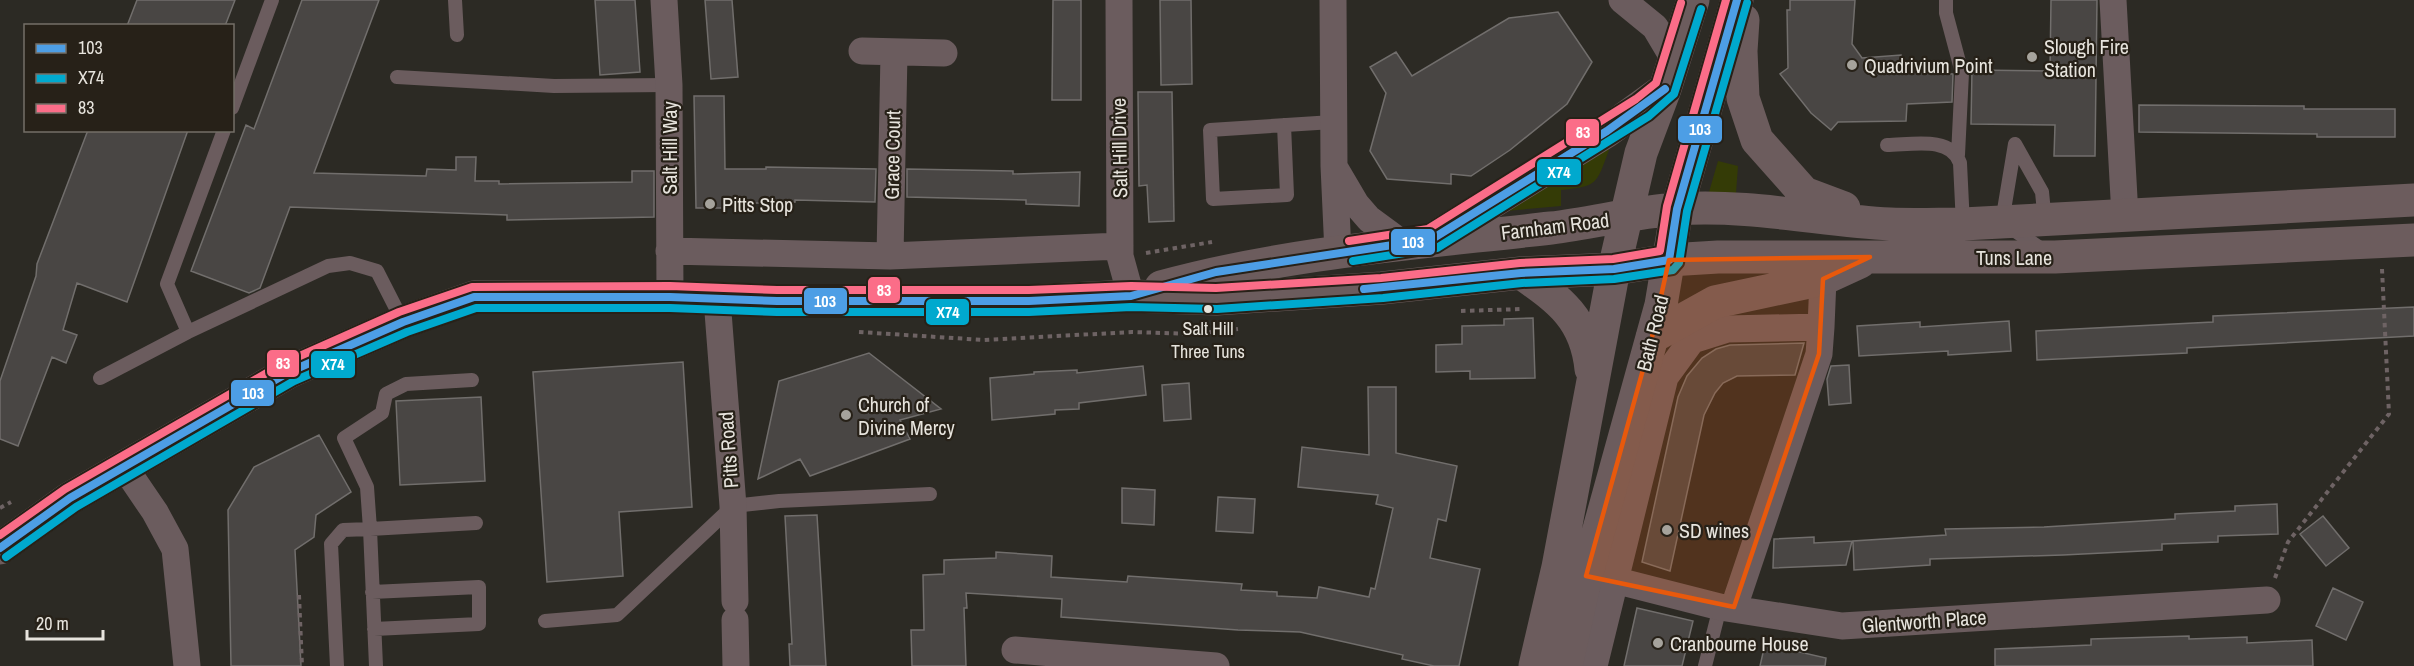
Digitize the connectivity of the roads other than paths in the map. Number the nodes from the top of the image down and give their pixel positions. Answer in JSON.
{"nodes":[{"id":1,"x":272,"y":0,"type":"edge"},
{"id":2,"x":455,"y":0,"type":"edge"},
{"id":3,"x":664,"y":0,"type":"edge"},
{"id":4,"x":1119,"y":0,"type":"edge"},
{"id":5,"x":1333,"y":0,"type":"edge"},
{"id":6,"x":1622,"y":0,"type":"edge"},
{"id":7,"x":1693,"y":0,"type":"edge"},
{"id":8,"x":1737,"y":0,"type":"edge"},
{"id":9,"x":1745,"y":0,"type":"edge"},
{"id":10,"x":1946,"y":0,"type":"edge"},
{"id":11,"x":2113,"y":0,"type":"edge"},
{"id":12,"x":457,"y":35,"type":"dead end"},
{"id":13,"x":862,"y":51,"type":"dead end"},
{"id":14,"x":894,"y":53,"type":"junction"},
{"id":15,"x":944,"y":53,"type":"dead end"},
{"id":16,"x":1670,"y":74,"type":"junction"},
{"id":17,"x":398,"y":77,"type":"dead end"},
{"id":18,"x":669,"y":85,"type":"junction"},
{"id":19,"x":234,"y":103,"type":"edge"},
{"id":20,"x":1333,"y":122,"type":"junction"},
{"id":21,"x":1284,"y":126,"type":"junction"},
{"id":22,"x":223,"y":132,"type":"edge"},
{"id":23,"x":1887,"y":146,"type":"dead end"},
{"id":24,"x":1958,"y":155,"type":"junction"},
{"id":25,"x":1334,"y":166,"type":"junction"},
{"id":26,"x":2414,"y":200,"type":"edge"},
{"id":27,"x":1677,"y":209,"type":"junction"},
{"id":28,"x":2124,"y":216,"type":"junction"},
{"id":29,"x":1626,"y":217,"type":"junction"},
{"id":30,"x":2002,"y":222,"type":"junction"},
{"id":31,"x":1891,"y":224,"type":"junction"},
{"id":32,"x":1963,"y":240,"type":"junction"},
{"id":33,"x":2414,"y":240,"type":"edge"},
{"id":34,"x":1417,"y":242,"type":"junction"},
{"id":35,"x":2038,"y":245,"type":"junction"},
{"id":36,"x":1120,"y":246,"type":"junction"},
{"id":37,"x":669,"y":251,"type":"junction"},
{"id":38,"x":1338,"y":253,"type":"junction"},
{"id":39,"x":890,"y":256,"type":"junction"},
{"id":40,"x":1870,"y":257,"type":"junction"},
{"id":41,"x":1669,"y":260,"type":"junction"},
{"id":42,"x":1614,"y":269,"type":"junction"},
{"id":43,"x":1521,"y":273,"type":"junction"},
{"id":44,"x":1823,"y":279,"type":"junction"},
{"id":45,"x":1131,"y":296,"type":"junction"},
{"id":46,"x":670,"y":297,"type":"junction"},
{"id":47,"x":717,"y":299,"type":"junction"},
{"id":48,"x":404,"y":321,"type":"junction"},
{"id":49,"x":1821,"y":327,"type":"junction"},
{"id":50,"x":188,"y":333,"type":"junction"},
{"id":51,"x":1652,"y":337,"type":"junction"},
{"id":52,"x":100,"y":378,"type":"dead end"},
{"id":53,"x":472,"y":380,"type":"dead end"},
{"id":54,"x":1588,"y":410,"type":"junction"},
{"id":55,"x":123,"y":465,"type":"junction"},
{"id":56,"x":930,"y":494,"type":"dead end"},
{"id":57,"x":732,"y":506,"type":"junction"},
{"id":58,"x":476,"y":523,"type":"dead end"},
{"id":59,"x":370,"y":529,"type":"junction"},
{"id":60,"x":0,"y":548,"type":"edge"},
{"id":61,"x":1600,"y":578,"type":"junction"},
{"id":62,"x":372,"y":592,"type":"junction"},
{"id":63,"x":2267,"y":600,"type":"road end"},
{"id":64,"x":1727,"y":607,"type":"junction"},
{"id":65,"x":545,"y":621,"type":"dead end"},
{"id":66,"x":374,"y":629,"type":"junction"},
{"id":67,"x":1015,"y":650,"type":"dead end"},
{"id":68,"x":188,"y":666,"type":"edge"},
{"id":69,"x":337,"y":666,"type":"edge"},
{"id":70,"x":376,"y":666,"type":"edge"},
{"id":71,"x":736,"y":666,"type":"edge"},
{"id":72,"x":1216,"y":666,"type":"edge"},
{"id":73,"x":1535,"y":666,"type":"edge"},
{"id":74,"x":1566,"y":666,"type":"edge"},
{"id":75,"x":1594,"y":666,"type":"edge"},
{"id":76,"x":1705,"y":666,"type":"edge"}],
"edges":[{"from":1,"to":19,"type":"lane"},
{"from":2,"to":12,"type":"lane"},
{"from":3,"to":18,"type":"street","name":"Salt Hill Way"},
{"from":4,"to":36,"type":"street","name":"Salt Hill Drive"},
{"from":5,"to":20,"type":"street"},
{"from":6,"to":16,"type":"street"},
{"from":7,"to":16,"type":"main road"},
{"from":8,"to":27,"type":"main road","name":"Bath Road"},
{"from":9,"to":31,"type":"main road"},
{"from":10,"to":24,"type":"lane"},
{"from":11,"to":28,"type":"street"},
{"from":13,"to":14,"type":"street"},
{"from":14,"to":15,"type":"street"},
{"from":14,"to":39,"type":"street","name":"Grace Court"},
{"from":16,"to":29,"type":"main road"},
{"from":16,"to":34,"type":"main road"},
{"from":17,"to":18,"type":"lane"},
{"from":18,"to":37,"type":"street","name":"Salt Hill Way"},
{"from":20,"to":21,"type":"lane"},
{"from":20,"to":25,"type":"street"},
{"from":21,"to":21,"type":"lane"},
{"from":22,"to":50,"type":"lane"},
{"from":23,"to":24,"type":"lane"},
{"from":24,"to":32,"type":"lane"},
{"from":25,"to":34,"type":"street"},
{"from":25,"to":38,"type":"street"},
{"from":26,"to":28,"type":"main road","name":"Tuns Lane"},
{"from":27,"to":29,"type":"main road","name":"Tuns Lane"},
{"from":27,"to":31,"type":"main road","name":"Tuns Lane"},
{"from":27,"to":41,"type":"main road","name":"Bath Road"},
{"from":28,"to":35,"type":"main road","name":"Tuns Lane"},
{"from":29,"to":34,"type":"main road","name":"Farnham Road"},
{"from":29,"to":42,"type":"main road"},
{"from":30,"to":32,"type":"main road","name":"Tuns Lane"},
{"from":30,"to":35,"type":"main road","name":"Tuns Lane"},
{"from":30,"to":35,"type":"lane"},
{"from":31,"to":32,"type":"main road","name":"Tuns Lane"},
{"from":32,"to":35,"type":"main road","name":"Tuns Lane"},
{"from":32,"to":40,"type":"main road","name":"Tuns Lane"},
{"from":33,"to":35,"type":"main road","name":"Tuns Lane"},
{"from":34,"to":38,"type":"main road","name":"Farnham Road"},
{"from":36,"to":39,"type":"street"},
{"from":36,"to":45,"type":"street","name":"Salt Hill Drive"},
{"from":37,"to":39,"type":"street"},
{"from":37,"to":46,"type":"street","name":"Salt Hill Way"},
{"from":38,"to":45,"type":"main road","name":"Farnham Road"},
{"from":40,"to":41,"type":"main road","name":"Tuns Lane"},
{"from":40,"to":44,"type":"main road"},
{"from":41,"to":42,"type":"main road","name":"Tuns Lane"},
{"from":41,"to":51,"type":"main road","name":"Bath Road"},
{"from":42,"to":43,"type":"main road","name":"Farnham Road"},
{"from":42,"to":54,"type":"main road"},
{"from":43,"to":45,"type":"main road","name":"Farnham Road"},
{"from":43,"to":54,"type":"main road"},
{"from":44,"to":49,"type":"street"},
{"from":44,"to":51,"type":"main road"},
{"from":45,"to":47,"type":"main road","name":"Farnham Road"},
{"from":46,"to":47,"type":"main road","name":"Farnham Road"},
{"from":46,"to":48,"type":"main road","name":"Farnham Road"},
{"from":47,"to":57,"type":"street","name":"Pitts Road"},
{"from":48,"to":50,"type":"lane"},
{"from":48,"to":55,"type":"main road","name":"Farnham Road"},
{"from":49,"to":61,"type":"street","name":"Bath Road"},
{"from":49,"to":64,"type":"street"},
{"from":50,"to":52,"type":"lane"},
{"from":51,"to":61,"type":"main road","name":"Bath Road"},
{"from":53,"to":59,"type":"lane"},
{"from":54,"to":73,"type":"main road"},
{"from":55,"to":60,"type":"main road","name":"Farnham Road"},
{"from":55,"to":68,"type":"street"},
{"from":56,"to":57,"type":"lane"},
{"from":57,"to":65,"type":"lane"},
{"from":57,"to":71,"type":"street","name":"Pitts Road"},
{"from":58,"to":59,"type":"lane"},
{"from":59,"to":62,"type":"lane"},
{"from":59,"to":69,"type":"lane"},
{"from":61,"to":64,"type":"street","name":"Glentworth Place"},
{"from":61,"to":74,"type":"main road","name":"Bath Road"},
{"from":61,"to":75,"type":"street","name":"Bath Road"},
{"from":62,"to":66,"type":"lane"},
{"from":62,"to":66,"type":"lane"},
{"from":63,"to":64,"type":"street","name":"Glentworth Place"},
{"from":64,"to":76,"type":"lane"},
{"from":66,"to":70,"type":"lane"},
{"from":67,"to":72,"type":"street"}]}
